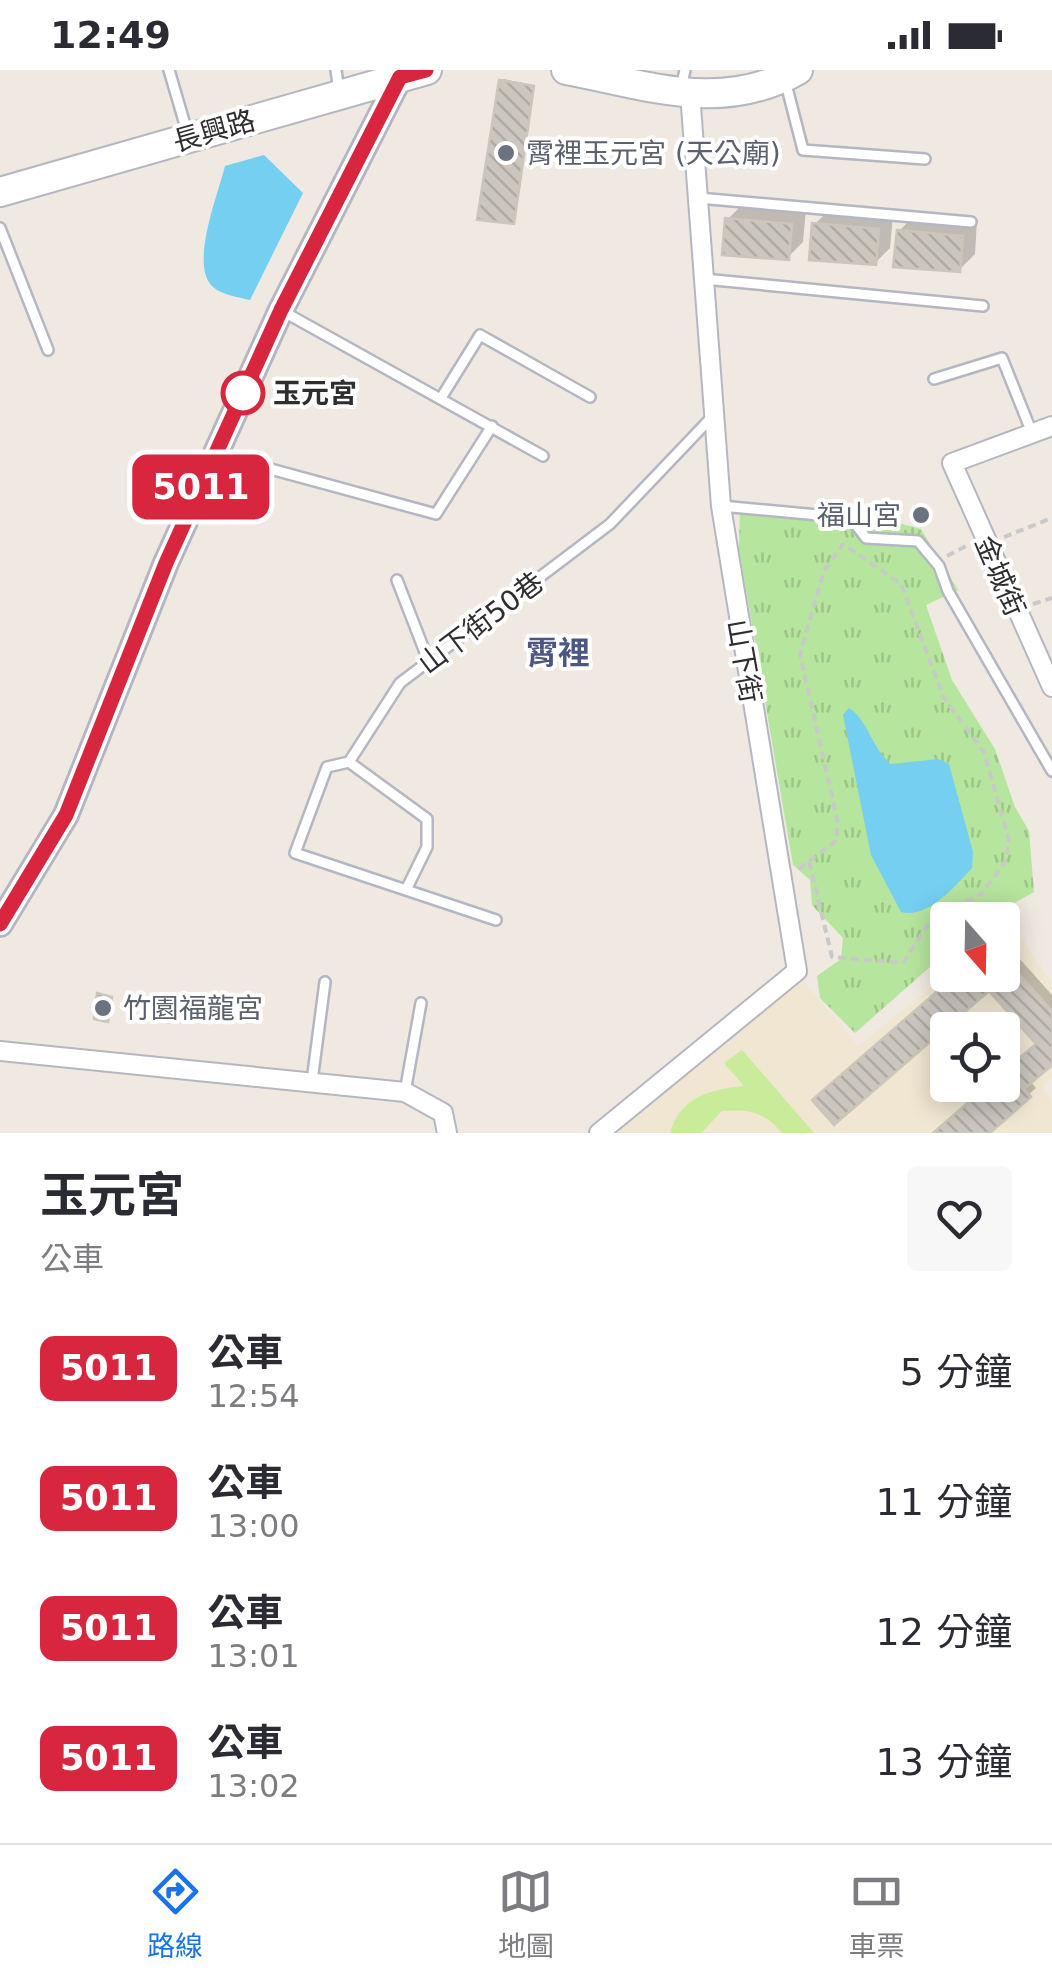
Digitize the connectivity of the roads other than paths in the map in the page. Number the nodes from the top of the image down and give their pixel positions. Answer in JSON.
{"nodes":[{"id":1,"x":170,"y":70,"type":"edge"},
{"id":2,"x":566,"y":70,"type":"edge"},
{"id":3,"x":413,"y":74,"type":"edge"},
{"id":4,"x":791,"y":74,"type":"edge"},
{"id":5,"x":338,"y":82,"type":"edge"},
{"id":6,"x":685,"y":85,"type":"edge"},
{"id":7,"x":189,"y":139,"type":"junction"},
{"id":8,"x":926,"y":158,"type":"dead end"},
{"id":9,"x":0,"y":192,"type":"edge"},
{"id":10,"x":698,"y":198,"type":"junction"},
{"id":11,"x":971,"y":222,"type":"dead end"},
{"id":12,"x":0,"y":228,"type":"edge"},
{"id":13,"x":704,"y":280,"type":"junction"},
{"id":14,"x":983,"y":306,"type":"dead end"},
{"id":15,"x":281,"y":310,"type":"junction"},
{"id":16,"x":48,"y":350,"type":"dead end"},
{"id":17,"x":934,"y":379,"type":"dead end"},
{"id":18,"x":590,"y":396,"type":"dead end"},
{"id":19,"x":441,"y":398,"type":"junction"},
{"id":20,"x":712,"y":418,"type":"junction"},
{"id":21,"x":492,"y":426,"type":"junction"},
{"id":22,"x":1052,"y":426,"type":"edge"},
{"id":23,"x":1032,"y":434,"type":"junction"},
{"id":24,"x":216,"y":454,"type":"junction"},
{"id":25,"x":543,"y":456,"type":"dead end"},
{"id":26,"x":721,"y":506,"type":"junction"},
{"id":27,"x":397,"y":580,"type":"dead end"},
{"id":28,"x":430,"y":664,"type":"junction"},
{"id":29,"x":1052,"y":687,"type":"edge"},
{"id":30,"x":349,"y":762,"type":"junction"},
{"id":31,"x":1052,"y":771,"type":"edge"},
{"id":32,"x":406,"y":890,"type":"junction"},
{"id":33,"x":496,"y":920,"type":"dead end"},
{"id":34,"x":0,"y":924,"type":"edge"},
{"id":35,"x":325,"y":982,"type":"dead end"},
{"id":36,"x":421,"y":1003,"type":"dead end"},
{"id":37,"x":0,"y":1051,"type":"edge"},
{"id":38,"x":312,"y":1082,"type":"junction"},
{"id":39,"x":405,"y":1092,"type":"junction"},
{"id":40,"x":447,"y":1133,"type":"edge"},
{"id":41,"x":599,"y":1133,"type":"edge"}],
"edges":[{"from":1,"to":7,"type":"lane"},
{"from":2,"to":6,"type":"main road"},
{"from":3,"to":5,"type":"main road","name":"長興路"},
{"from":3,"to":15,"type":"street"},
{"from":4,"to":6,"type":"main road"},
{"from":4,"to":8,"type":"lane"},
{"from":5,"to":7,"type":"main road","name":"長興路"},
{"from":6,"to":10,"type":"street","name":"山下街"},
{"from":7,"to":9,"type":"main road","name":"長興路"},
{"from":10,"to":11,"type":"lane"},
{"from":10,"to":13,"type":"street","name":"山下街"},
{"from":12,"to":16,"type":"lane"},
{"from":13,"to":14,"type":"lane"},
{"from":13,"to":20,"type":"street","name":"山下街"},
{"from":15,"to":19,"type":"lane"},
{"from":15,"to":24,"type":"street"},
{"from":17,"to":23,"type":"lane"},
{"from":18,"to":19,"type":"lane"},
{"from":19,"to":21,"type":"lane"},
{"from":20,"to":26,"type":"street","name":"山下街"},
{"from":20,"to":28,"type":"lane","name":"山下街50巷"},
{"from":21,"to":24,"type":"lane"},
{"from":21,"to":25,"type":"lane"},
{"from":22,"to":23,"type":"street"},
{"from":23,"to":29,"type":"street","name":"金城街"},
{"from":24,"to":34,"type":"street"},
{"from":26,"to":31,"type":"lane"},
{"from":26,"to":41,"type":"street","name":"山下街"},
{"from":27,"to":28,"type":"lane"},
{"from":28,"to":30,"type":"lane","name":"山下街50巷"},
{"from":30,"to":32,"type":"lane"},
{"from":30,"to":32,"type":"lane","name":"山下街50巷"},
{"from":32,"to":33,"type":"lane"},
{"from":35,"to":38,"type":"lane"},
{"from":36,"to":39,"type":"lane"},
{"from":37,"to":38,"type":"street"},
{"from":38,"to":39,"type":"street"},
{"from":39,"to":40,"type":"street"}]}
